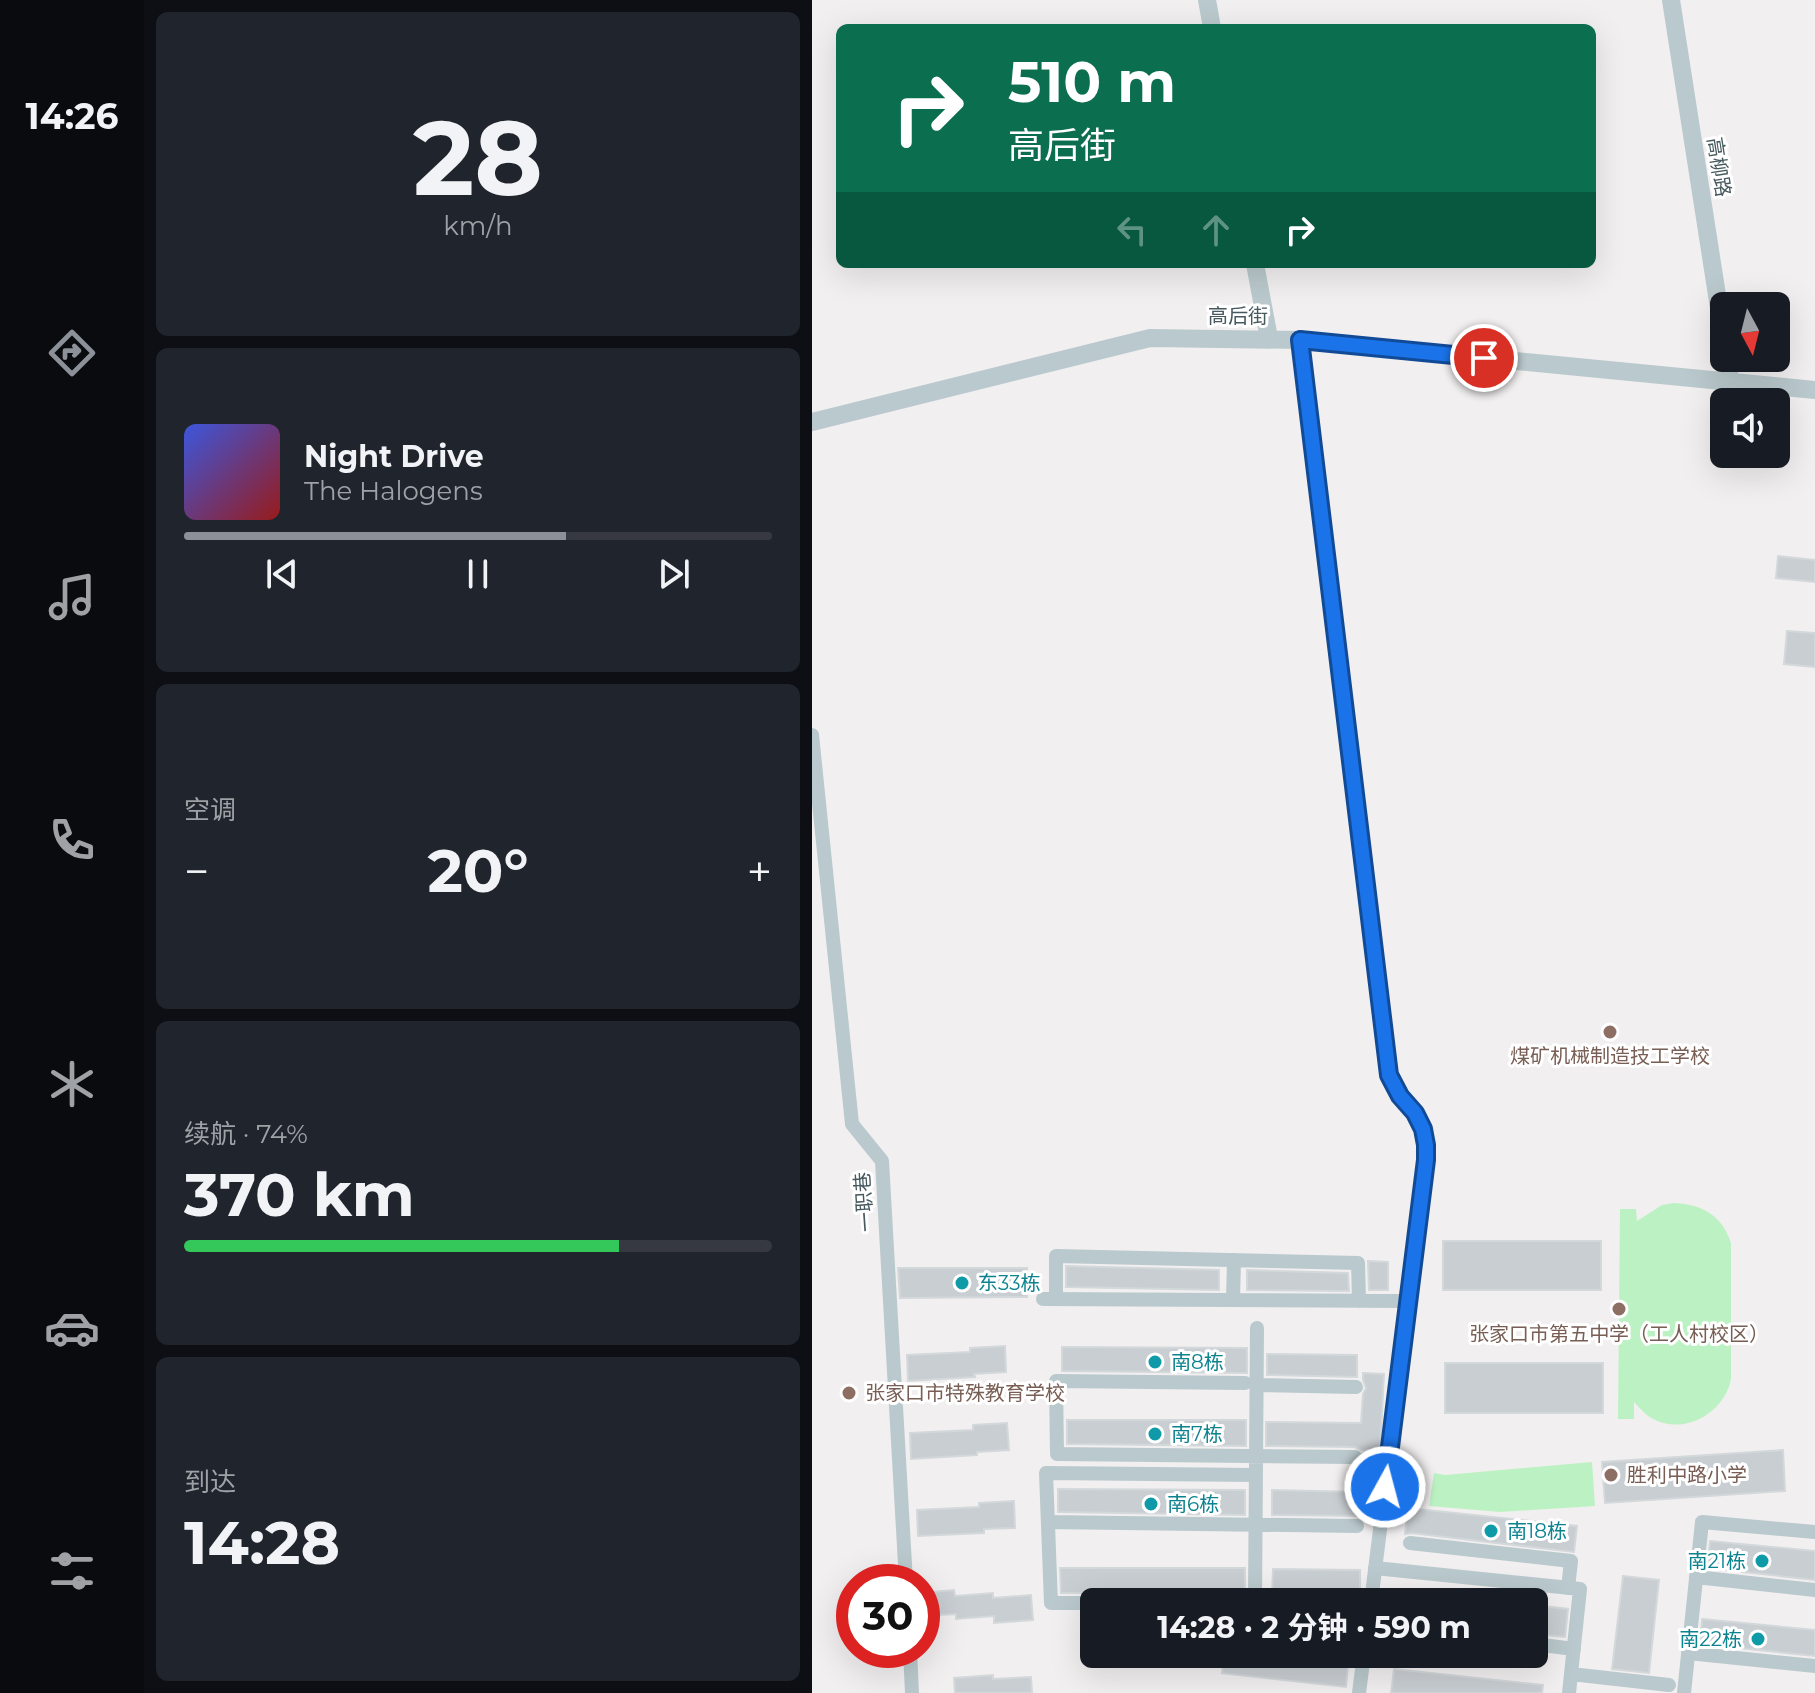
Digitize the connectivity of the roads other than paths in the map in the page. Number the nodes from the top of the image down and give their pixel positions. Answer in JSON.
{"nodes":[{"id":1,"x":1207,"y":0,"type":"edge"},
{"id":2,"x":1671,"y":0,"type":"edge"},
{"id":3,"x":1211,"y":24,"type":"edge"},
{"id":4,"x":1256,"y":268,"type":"edge"},
{"id":5,"x":1717,"y":292,"type":"edge"},
{"id":6,"x":1269,"y":338,"type":"junction"},
{"id":7,"x":1300,"y":340,"type":"junction"},
{"id":8,"x":1729,"y":372,"type":"edge"},
{"id":9,"x":1730,"y":381,"type":"junction"},
{"id":10,"x":1815,"y":390,"type":"edge"},
{"id":11,"x":812,"y":422,"type":"edge"},
{"id":12,"x":812,"y":735,"type":"edge"},
{"id":13,"x":1234,"y":1260,"type":"junction"},
{"id":14,"x":1233,"y":1300,"type":"junction"},
{"id":15,"x":1359,"y":1301,"type":"junction"},
{"id":16,"x":1408,"y":1301,"type":"junction"},
{"id":17,"x":1257,"y":1328,"type":"dead end"},
{"id":18,"x":1251,"y":1384,"type":"junction"},
{"id":19,"x":1356,"y":1387,"type":"dead end"},
{"id":20,"x":1256,"y":1455,"type":"junction"},
{"id":21,"x":1355,"y":1457,"type":"dead end"},
{"id":22,"x":1256,"y":1475,"type":"junction"},
{"id":23,"x":1048,"y":1522,"type":"junction"},
{"id":24,"x":1256,"y":1525,"type":"junction"},
{"id":25,"x":1357,"y":1526,"type":"dead end"},
{"id":26,"x":1815,"y":1532,"type":"edge"},
{"id":27,"x":1410,"y":1543,"type":"dead end"},
{"id":28,"x":1485,"y":1552,"type":"junction"},
{"id":29,"x":905,"y":1564,"type":"edge"},
{"id":30,"x":1375,"y":1568,"type":"junction"},
{"id":31,"x":1696,"y":1577,"type":"junction"},
{"id":32,"x":1482,"y":1579,"type":"junction"},
{"id":33,"x":1255,"y":1588,"type":"edge"},
{"id":34,"x":1373,"y":1588,"type":"edge"},
{"id":35,"x":1568,"y":1588,"type":"junction"},
{"id":36,"x":1815,"y":1590,"type":"edge"},
{"id":37,"x":1080,"y":1603,"type":"edge"},
{"id":38,"x":1548,"y":1646,"type":"edge"},
{"id":39,"x":1574,"y":1649,"type":"junction"},
{"id":40,"x":1688,"y":1653,"type":"junction"},
{"id":41,"x":1815,"y":1666,"type":"edge"},
{"id":42,"x":911,"y":1668,"type":"edge"},
{"id":43,"x":1362,"y":1668,"type":"edge"},
{"id":44,"x":1571,"y":1674,"type":"junction"},
{"id":45,"x":1669,"y":1685,"type":"dead end"},
{"id":46,"x":912,"y":1693,"type":"edge"},
{"id":47,"x":1359,"y":1693,"type":"edge"},
{"id":48,"x":1569,"y":1693,"type":"edge"},
{"id":49,"x":1684,"y":1693,"type":"edge"}],
"edges":[{"from":1,"to":3,"type":"street"},
{"from":2,"to":5,"type":"street","name":"高柳路"},
{"from":4,"to":6,"type":"street"},
{"from":6,"to":7,"type":"street","name":"高后街"},
{"from":6,"to":11,"type":"street","name":"高后街"},
{"from":7,"to":9,"type":"street","name":"高后街"},
{"from":7,"to":16,"type":"street"},
{"from":8,"to":9,"type":"street"},
{"from":9,"to":10,"type":"street","name":"高后街"},
{"from":12,"to":29,"type":"street","name":"一职巷"},
{"from":13,"to":14,"type":"street"},
{"from":13,"to":14,"type":"street"},
{"from":13,"to":15,"type":"street"},
{"from":14,"to":15,"type":"street"},
{"from":15,"to":16,"type":"street"},
{"from":16,"to":30,"type":"street"},
{"from":17,"to":18,"type":"street"},
{"from":18,"to":19,"type":"street"},
{"from":18,"to":20,"type":"street"},
{"from":18,"to":20,"type":"street"},
{"from":20,"to":21,"type":"street"},
{"from":20,"to":22,"type":"street"},
{"from":22,"to":23,"type":"street"},
{"from":22,"to":24,"type":"street"},
{"from":23,"to":24,"type":"street"},
{"from":23,"to":37,"type":"street"},
{"from":24,"to":25,"type":"street"},
{"from":24,"to":33,"type":"street"},
{"from":26,"to":31,"type":"street"},
{"from":27,"to":28,"type":"street"},
{"from":28,"to":32,"type":"street"},
{"from":28,"to":35,"type":"street"},
{"from":30,"to":32,"type":"street"},
{"from":30,"to":34,"type":"street"},
{"from":31,"to":36,"type":"street"},
{"from":31,"to":40,"type":"street"},
{"from":32,"to":35,"type":"street"},
{"from":35,"to":39,"type":"street"},
{"from":38,"to":39,"type":"street"},
{"from":39,"to":44,"type":"street"},
{"from":40,"to":41,"type":"street"},
{"from":40,"to":49,"type":"street"},
{"from":42,"to":46,"type":"street"},
{"from":43,"to":47,"type":"street"},
{"from":44,"to":45,"type":"street"},
{"from":44,"to":48,"type":"street"}]}
